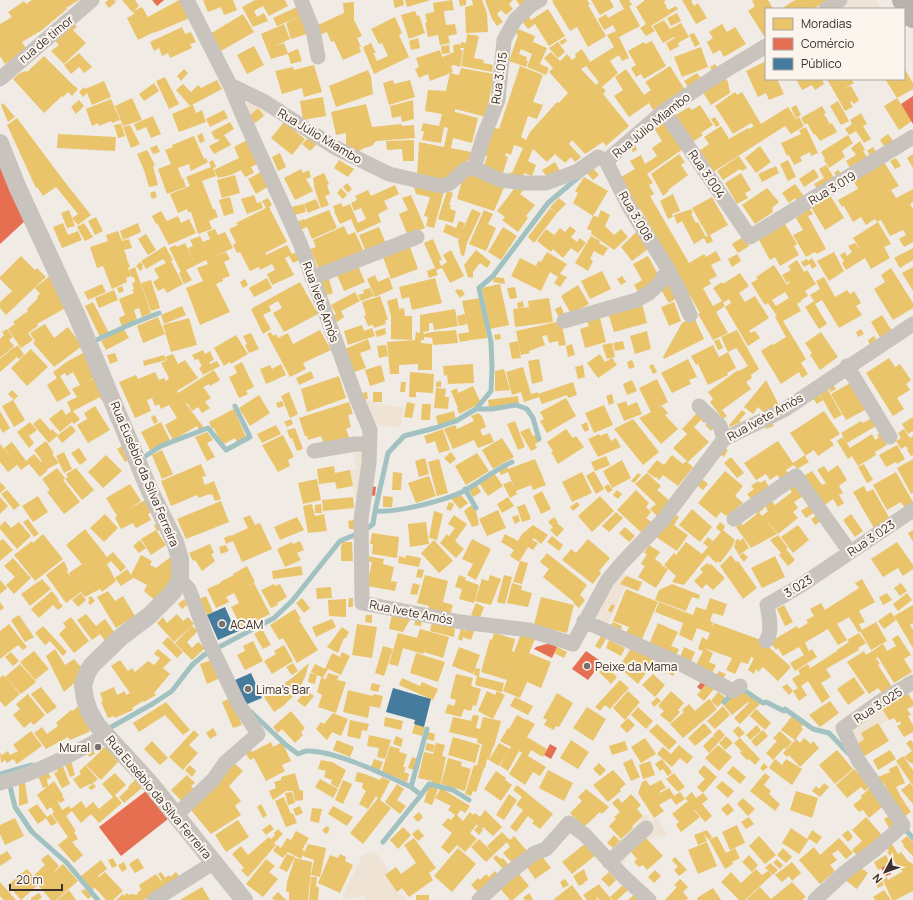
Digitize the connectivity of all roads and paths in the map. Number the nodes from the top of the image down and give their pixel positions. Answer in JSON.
{"nodes":[{"id":1,"x":92,"y":0,"type":"edge"},
{"id":2,"x":187,"y":0,"type":"edge"},
{"id":3,"x":301,"y":0,"type":"edge"},
{"id":4,"x":540,"y":0,"type":"edge"},
{"id":5,"x":840,"y":0,"type":"edge"},
{"id":6,"x":903,"y":0,"type":"edge"},
{"id":7,"x":828,"y":8,"type":"edge"},
{"id":8,"x":913,"y":17,"type":"edge"},
{"id":9,"x":765,"y":47,"type":"edge"},
{"id":10,"x":318,"y":56,"type":"dead end"},
{"id":11,"x":0,"y":78,"type":"edge"},
{"id":12,"x":230,"y":85,"type":"junction"},
{"id":13,"x":664,"y":111,"type":"junction"},
{"id":14,"x":913,"y":136,"type":"edge"},
{"id":15,"x":0,"y":143,"type":"edge"},
{"id":16,"x":606,"y":161,"type":"junction"},
{"id":17,"x":474,"y":168,"type":"junction"},
{"id":18,"x":417,"y":237,"type":"dead end"},
{"id":19,"x":750,"y":238,"type":"joint"},
{"id":20,"x":668,"y":269,"type":"junction"},
{"id":21,"x":312,"y":278,"type":"junction"},
{"id":22,"x":690,"y":315,"type":"dead end"},
{"id":23,"x":564,"y":321,"type":"dead end"},
{"id":24,"x":913,"y":324,"type":"edge"},
{"id":25,"x":847,"y":366,"type":"junction"},
{"id":26,"x":699,"y":406,"type":"dead end"},
{"id":27,"x":890,"y":437,"type":"dead end"},
{"id":28,"x":724,"y":439,"type":"junction"},
{"id":29,"x":370,"y":444,"type":"junction"},
{"id":30,"x":314,"y":452,"type":"dead end"},
{"id":31,"x":913,"y":510,"type":"edge"},
{"id":32,"x":734,"y":519,"type":"dead end"},
{"id":33,"x":850,"y":552,"type":"junction"},
{"id":34,"x":828,"y":567,"type":"joint"},
{"id":35,"x":180,"y":580,"type":"junction"},
{"id":36,"x":584,"y":621,"type":"junction"},
{"id":37,"x":766,"y":641,"type":"dead end"},
{"id":38,"x":913,"y":682,"type":"edge"},
{"id":39,"x":740,"y":686,"type":"dead end"},
{"id":40,"x":106,"y":735,"type":"junction"},
{"id":41,"x":0,"y":783,"type":"edge"},
{"id":42,"x":175,"y":816,"type":"junction"},
{"id":43,"x":646,"y":828,"type":"dead end"},
{"id":44,"x":610,"y":862,"type":"junction"},
{"id":45,"x":213,"y":863,"type":"junction"},
{"id":46,"x":154,"y":900,"type":"edge"},
{"id":47,"x":244,"y":900,"type":"edge"},
{"id":48,"x":479,"y":900,"type":"edge"},
{"id":49,"x":649,"y":900,"type":"edge"},
{"id":50,"x":815,"y":900,"type":"edge"}],
"edges":[{"from":1,"to":11,"type":"street","name":"rua de timor"},
{"from":2,"to":12,"type":"street","name":"Rua Ivete Amós"},
{"from":3,"to":10,"type":"street"},
{"from":4,"to":17,"type":"street","name":"Rua 3.015"},
{"from":5,"to":7,"type":"street"},
{"from":6,"to":8,"type":"main road"},
{"from":9,"to":13,"type":"street","name":"Rua Júlio Miambo"},
{"from":12,"to":17,"type":"street","name":"Rua Júlio Miambo"},
{"from":12,"to":21,"type":"street","name":"Rua Ivete Amós"},
{"from":13,"to":16,"type":"street","name":"Rua Júlio Miambo"},
{"from":13,"to":19,"type":"street","name":"Rua 3.004"},
{"from":14,"to":19,"type":"street","name":"Rua 3.019"},
{"from":15,"to":35,"type":"street","name":"Rua Eusébio da Silva Ferreira"},
{"from":16,"to":17,"type":"street","name":"Rua Júlio Miambo"},
{"from":16,"to":20,"type":"street","name":"Rua 3.008"},
{"from":18,"to":21,"type":"street"},
{"from":20,"to":22,"type":"street","name":"Rua 3.008"},
{"from":20,"to":23,"type":"street"},
{"from":21,"to":29,"type":"street","name":"Rua Ivete Amós"},
{"from":24,"to":25,"type":"street","name":"Rua Ivete Amós"},
{"from":25,"to":27,"type":"street"},
{"from":25,"to":28,"type":"street","name":"Rua Ivete Amós"},
{"from":26,"to":28,"type":"street"},
{"from":28,"to":36,"type":"street","name":"Rua Ivete Amós"},
{"from":29,"to":30,"type":"street"},
{"from":29,"to":36,"type":"street","name":"Rua Ivete Amós"},
{"from":31,"to":33,"type":"street","name":"Rua 3.023"},
{"from":32,"to":33,"type":"street"},
{"from":33,"to":34,"type":"street","name":"Rua 3.023"},
{"from":34,"to":37,"type":"street","name":"3.023"},
{"from":35,"to":40,"type":"street","name":"Rua Eusébio da Silva Ferreira"},
{"from":35,"to":42,"type":"street"},
{"from":36,"to":39,"type":"street"},
{"from":38,"to":50,"type":"street","name":"Rua 3.025"},
{"from":40,"to":41,"type":"street"},
{"from":40,"to":42,"type":"street","name":"Rua Eusébio da Silva Ferreira"},
{"from":42,"to":45,"type":"street","name":"Rua Eusébio da Silva Ferreira"},
{"from":43,"to":44,"type":"street"},
{"from":44,"to":48,"type":"street"},
{"from":44,"to":49,"type":"street"},
{"from":45,"to":46,"type":"street"},
{"from":45,"to":47,"type":"street","name":"Rua Eusébio da Silva Ferreira"}]}
